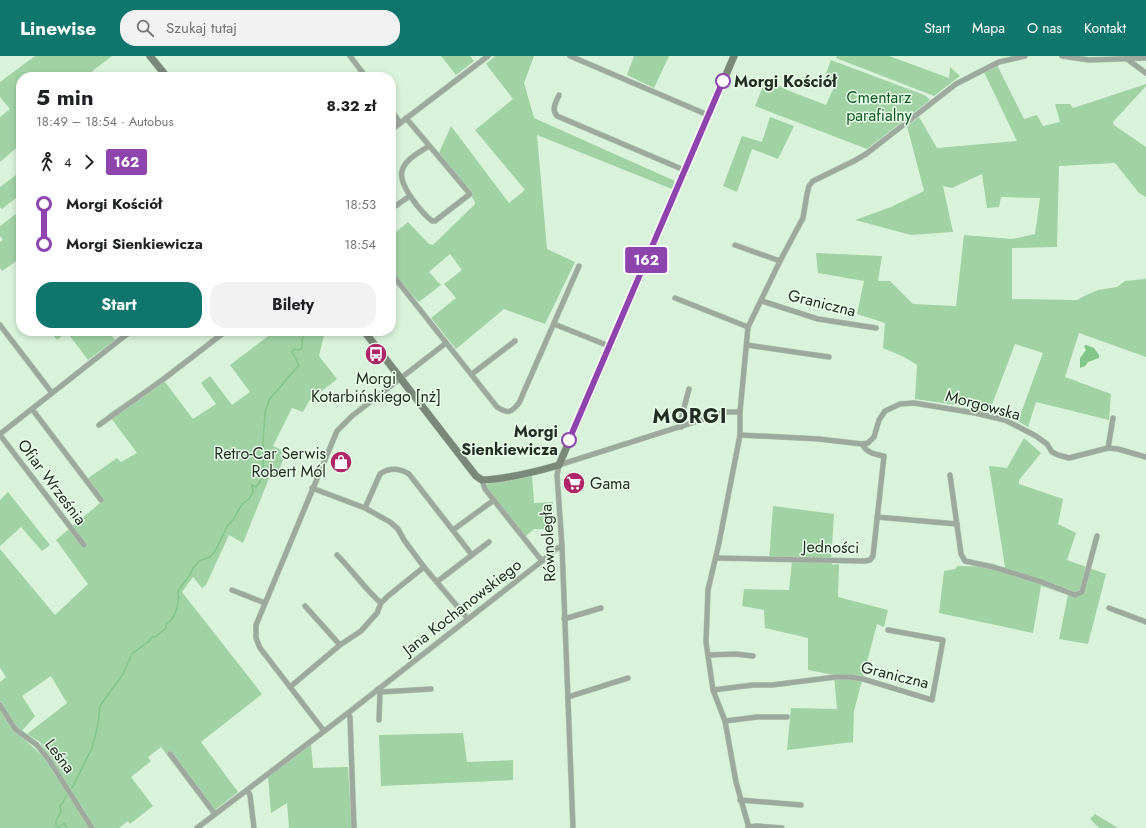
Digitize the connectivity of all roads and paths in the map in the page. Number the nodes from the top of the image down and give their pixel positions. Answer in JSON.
{"nodes":[{"id":1,"x":150,"y":56,"type":"edge"},
{"id":2,"x":350,"y":56,"type":"edge"},
{"id":3,"x":478,"y":56,"type":"edge"},
{"id":4,"x":488,"y":56,"type":"edge"},
{"id":5,"x":570,"y":56,"type":"edge"},
{"id":6,"x":734,"y":56,"type":"edge"},
{"id":7,"x":1024,"y":56,"type":"edge"},
{"id":8,"x":1062,"y":56,"type":"edge"},
{"id":9,"x":1007,"y":58,"type":"edge"},
{"id":10,"x":1146,"y":58,"type":"edge"},
{"id":11,"x":1127,"y":59,"type":"junction"},
{"id":12,"x":482,"y":61,"type":"junction"},
{"id":13,"x":163,"y":72,"type":"edge"},
{"id":14,"x":362,"y":72,"type":"edge"},
{"id":15,"x":1146,"y":73,"type":"edge"},
{"id":16,"x":559,"y":95,"type":"dead end"},
{"id":17,"x":708,"y":115,"type":"junction"},
{"id":18,"x":396,"y":117,"type":"edge"},
{"id":19,"x":406,"y":118,"type":"junction"},
{"id":20,"x":400,"y":123,"type":"junction"},
{"id":21,"x":396,"y":126,"type":"edge"},
{"id":22,"x":429,"y":146,"type":"junction"},
{"id":23,"x":684,"y":170,"type":"junction"},
{"id":24,"x":410,"y":196,"type":"junction"},
{"id":25,"x":396,"y":206,"type":"edge"},
{"id":26,"x":735,"y":245,"type":"dead end"},
{"id":27,"x":780,"y":261,"type":"junction"},
{"id":28,"x":579,"y":266,"type":"dead end"},
{"id":29,"x":396,"y":279,"type":"edge"},
{"id":30,"x":675,"y":298,"type":"dead end"},
{"id":31,"x":762,"y":301,"type":"junction"},
{"id":32,"x":554,"y":324,"type":"junction"},
{"id":33,"x":0,"y":325,"type":"edge"},
{"id":34,"x":748,"y":327,"type":"junction"},
{"id":35,"x":876,"y":328,"type":"dead end"},
{"id":36,"x":125,"y":336,"type":"edge"},
{"id":37,"x":220,"y":336,"type":"edge"},
{"id":38,"x":368,"y":336,"type":"edge"},
{"id":39,"x":515,"y":341,"type":"dead end"},
{"id":40,"x":446,"y":343,"type":"junction"},
{"id":41,"x":746,"y":345,"type":"junction"},
{"id":42,"x":609,"y":346,"type":"junction"},
{"id":43,"x":829,"y":357,"type":"dead end"},
{"id":44,"x":472,"y":374,"type":"junction"},
{"id":45,"x":400,"y":378,"type":"junction"},
{"id":46,"x":689,"y":389,"type":"dead end"},
{"id":47,"x":52,"y":393,"type":"junction"},
{"id":48,"x":32,"y":409,"type":"junction"},
{"id":49,"x":740,"y":412,"type":"junction"},
{"id":50,"x":1113,"y":418,"type":"dead end"},
{"id":51,"x":99,"y":425,"type":"dead end"},
{"id":52,"x":681,"y":427,"type":"junction"},
{"id":53,"x":0,"y":435,"type":"edge"},
{"id":54,"x":740,"y":435,"type":"junction"},
{"id":55,"x":862,"y":444,"type":"junction"},
{"id":56,"x":1108,"y":448,"type":"junction"},
{"id":57,"x":1146,"y":457,"type":"edge"},
{"id":58,"x":559,"y":465,"type":"junction"},
{"id":59,"x":950,"y":475,"type":"dead end"},
{"id":60,"x":482,"y":480,"type":"junction"},
{"id":61,"x":312,"y":488,"type":"junction"},
{"id":62,"x":101,"y":500,"type":"dead end"},
{"id":63,"x":494,"y":500,"type":"junction"},
{"id":64,"x":365,"y":508,"type":"junction"},
{"id":65,"x":877,"y":517,"type":"junction"},
{"id":66,"x":957,"y":524,"type":"junction"},
{"id":67,"x":453,"y":530,"type":"junction"},
{"id":68,"x":1097,"y":536,"type":"dead end"},
{"id":69,"x":489,"y":542,"type":"dead end"},
{"id":70,"x":84,"y":545,"type":"dead end"},
{"id":71,"x":562,"y":546,"type":"junction"},
{"id":72,"x":338,"y":555,"type":"dead end"},
{"id":73,"x":472,"y":555,"type":"junction"},
{"id":74,"x":716,"y":558,"type":"junction"},
{"id":75,"x":542,"y":561,"type":"junction"},
{"id":76,"x":424,"y":567,"type":"junction"},
{"id":77,"x":438,"y":581,"type":"junction"},
{"id":78,"x":232,"y":590,"type":"dead end"},
{"id":79,"x":264,"y":603,"type":"junction"},
{"id":80,"x":381,"y":603,"type":"junction"},
{"id":81,"x":305,"y":606,"type":"dead end"},
{"id":82,"x":601,"y":608,"type":"dead end"},
{"id":83,"x":1109,"y":608,"type":"dead end"},
{"id":84,"x":468,"y":619,"type":"junction"},
{"id":85,"x":564,"y":619,"type":"junction"},
{"id":86,"x":1146,"y":622,"type":"edge"},
{"id":87,"x":888,"y":630,"type":"dead end"},
{"id":88,"x":340,"y":645,"type":"junction"},
{"id":89,"x":708,"y":655,"type":"junction"},
{"id":90,"x":753,"y":656,"type":"dead end"},
{"id":91,"x":628,"y":678,"type":"dead end"},
{"id":92,"x":290,"y":687,"type":"junction"},
{"id":93,"x":431,"y":689,"type":"dead end"},
{"id":94,"x":379,"y":690,"type":"junction"},
{"id":95,"x":713,"y":690,"type":"junction"},
{"id":96,"x":568,"y":697,"type":"junction"},
{"id":97,"x":0,"y":706,"type":"edge"},
{"id":98,"x":348,"y":713,"type":"junction"},
{"id":99,"x":787,"y":717,"type":"dead end"},
{"id":100,"x":379,"y":720,"type":"dead end"},
{"id":101,"x":725,"y":721,"type":"junction"},
{"id":102,"x":324,"y":731,"type":"junction"},
{"id":103,"x":170,"y":754,"type":"dead end"},
{"id":104,"x":246,"y":790,"type":"junction"},
{"id":105,"x":740,"y":800,"type":"junction"},
{"id":106,"x":801,"y":805,"type":"dead end"},
{"id":107,"x":215,"y":814,"type":"junction"},
{"id":108,"x":92,"y":828,"type":"edge"},
{"id":109,"x":197,"y":828,"type":"edge"},
{"id":110,"x":254,"y":828,"type":"edge"},
{"id":111,"x":354,"y":828,"type":"edge"},
{"id":112,"x":573,"y":828,"type":"edge"},
{"id":113,"x":748,"y":828,"type":"edge"},
{"id":114,"x":782,"y":828,"type":"edge"}],
"edges":[{"from":1,"to":13,"type":"street"},
{"from":2,"to":14,"type":"street"},
{"from":3,"to":12,"type":"street"},
{"from":4,"to":12,"type":"street"},
{"from":5,"to":17,"type":"street"},
{"from":6,"to":17,"type":"street"},
{"from":7,"to":9,"type":"street","name":"Graniczna"},
{"from":8,"to":11,"type":"street"},
{"from":9,"to":27,"type":"street","name":"Graniczna"},
{"from":10,"to":11,"type":"street"},
{"from":11,"to":15,"type":"street"},
{"from":12,"to":19,"type":"street"},
{"from":16,"to":23,"type":"street"},
{"from":17,"to":23,"type":"street"},
{"from":18,"to":20,"type":"street"},
{"from":19,"to":20,"type":"street"},
{"from":19,"to":22,"type":"street"},
{"from":20,"to":21,"type":"street"},
{"from":22,"to":24,"type":"street"},
{"from":22,"to":24,"type":"street"},
{"from":23,"to":42,"type":"street"},
{"from":24,"to":25,"type":"street"},
{"from":26,"to":27,"type":"street"},
{"from":27,"to":31,"type":"street","name":"Graniczna"},
{"from":28,"to":32,"type":"street"},
{"from":29,"to":40,"type":"street"},
{"from":30,"to":34,"type":"street"},
{"from":31,"to":34,"type":"street","name":"Graniczna"},
{"from":31,"to":35,"type":"street","name":"Graniczna"},
{"from":32,"to":42,"type":"street"},
{"from":32,"to":44,"type":"street"},
{"from":33,"to":47,"type":"street"},
{"from":34,"to":41,"type":"street","name":"Graniczna"},
{"from":36,"to":47,"type":"street","name":"Ofiar Września"},
{"from":37,"to":51,"type":"street"},
{"from":38,"to":45,"type":"street"},
{"from":39,"to":44,"type":"street"},
{"from":40,"to":44,"type":"street"},
{"from":40,"to":45,"type":"street"},
{"from":41,"to":43,"type":"street"},
{"from":41,"to":49,"type":"street","name":"Graniczna"},
{"from":42,"to":58,"type":"street"},
{"from":45,"to":60,"type":"street"},
{"from":45,"to":61,"type":"street"},
{"from":46,"to":52,"type":"street"},
{"from":47,"to":48,"type":"street","name":"Ofiar Września"},
{"from":48,"to":53,"type":"street","name":"Ofiar Września"},
{"from":48,"to":62,"type":"street","name":"Ofiar Września"},
{"from":49,"to":52,"type":"street"},
{"from":49,"to":54,"type":"street","name":"Graniczna"},
{"from":50,"to":56,"type":"street"},
{"from":52,"to":58,"type":"street"},
{"from":53,"to":70,"type":"street","name":"Ofiar Września"},
{"from":54,"to":55,"type":"street"},
{"from":54,"to":74,"type":"street","name":"Graniczna"},
{"from":55,"to":56,"type":"street","name":"Morgowska"},
{"from":55,"to":65,"type":"street"},
{"from":56,"to":57,"type":"street","name":"Morgowska"},
{"from":58,"to":60,"type":"street"},
{"from":58,"to":71,"type":"street","name":"Równoległa"},
{"from":59,"to":66,"type":"street"},
{"from":60,"to":63,"type":"street"},
{"from":61,"to":64,"type":"street"},
{"from":61,"to":79,"type":"street"},
{"from":63,"to":67,"type":"street"},
{"from":63,"to":75,"type":"street"},
{"from":64,"to":67,"type":"street"},
{"from":64,"to":76,"type":"street"},
{"from":65,"to":66,"type":"street"},
{"from":65,"to":74,"type":"street","name":"Jedności"},
{"from":66,"to":68,"type":"street"},
{"from":67,"to":73,"type":"street"},
{"from":69,"to":73,"type":"street"},
{"from":71,"to":75,"type":"street","name":"Jana Kochanowskiego"},
{"from":71,"to":85,"type":"street","name":"Równoległa"},
{"from":72,"to":80,"type":"street"},
{"from":73,"to":77,"type":"street"},
{"from":74,"to":89,"type":"street","name":"Graniczna"},
{"from":75,"to":84,"type":"street","name":"Jana Kochanowskiego"},
{"from":76,"to":77,"type":"street"},
{"from":76,"to":80,"type":"street"},
{"from":77,"to":84,"type":"street"},
{"from":78,"to":79,"type":"street"},
{"from":79,"to":92,"type":"street"},
{"from":80,"to":88,"type":"street"},
{"from":81,"to":88,"type":"street"},
{"from":82,"to":85,"type":"street"},
{"from":83,"to":86,"type":"street"},
{"from":84,"to":94,"type":"street","name":"Jana Kochanowskiego"},
{"from":85,"to":96,"type":"street","name":"Równoległa"},
{"from":87,"to":95,"type":"street","name":"Graniczna"},
{"from":88,"to":92,"type":"street"},
{"from":89,"to":90,"type":"street"},
{"from":89,"to":95,"type":"street","name":"Graniczna"},
{"from":91,"to":96,"type":"street"},
{"from":92,"to":102,"type":"street"},
{"from":93,"to":94,"type":"street"},
{"from":94,"to":98,"type":"street","name":"Jana Kochanowskiego"},
{"from":94,"to":100,"type":"street"},
{"from":95,"to":101,"type":"street","name":"Graniczna"},
{"from":96,"to":112,"type":"street","name":"Równoległa"},
{"from":97,"to":108,"type":"street","name":"Leśna"},
{"from":98,"to":102,"type":"street","name":"Jana Kochanowskiego"},
{"from":98,"to":111,"type":"street"},
{"from":99,"to":101,"type":"street"},
{"from":101,"to":105,"type":"street","name":"Graniczna"},
{"from":102,"to":104,"type":"street","name":"Jana Kochanowskiego"},
{"from":103,"to":107,"type":"street"},
{"from":104,"to":107,"type":"street","name":"Jana Kochanowskiego"},
{"from":104,"to":110,"type":"street"},
{"from":105,"to":106,"type":"street"},
{"from":105,"to":113,"type":"street","name":"Graniczna"},
{"from":107,"to":109,"type":"street","name":"Jana Kochanowskiego"},
{"from":113,"to":114,"type":"street","name":"Graniczna"}]}
